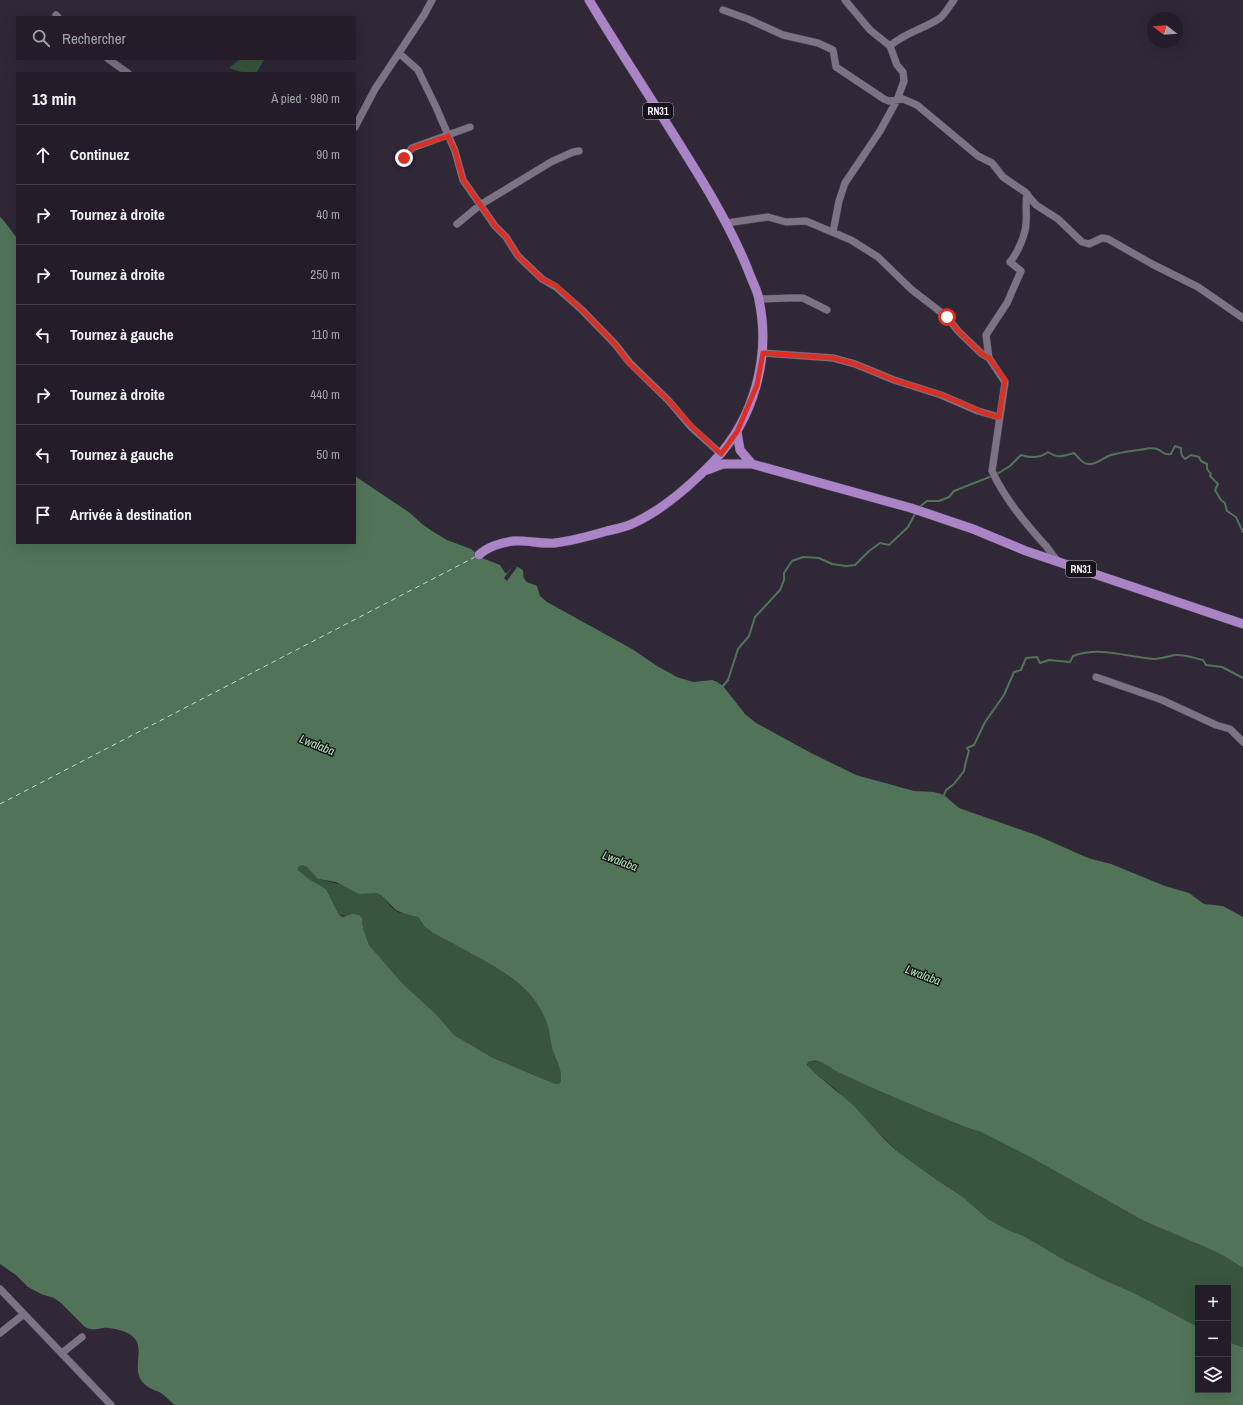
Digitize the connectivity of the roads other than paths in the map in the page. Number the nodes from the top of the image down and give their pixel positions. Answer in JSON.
{"nodes":[{"id":1,"x":432,"y":0,"type":"edge"},
{"id":2,"x":589,"y":0,"type":"edge"},
{"id":3,"x":845,"y":0,"type":"edge"},
{"id":4,"x":954,"y":0,"type":"edge"},
{"id":5,"x":723,"y":10,"type":"dead end"},
{"id":6,"x":890,"y":46,"type":"junction"},
{"id":7,"x":399,"y":53,"type":"junction"},
{"id":8,"x":109,"y":60,"type":"edge"},
{"id":9,"x":127,"y":72,"type":"edge"},
{"id":10,"x":897,"y":100,"type":"junction"},
{"id":11,"x":356,"y":125,"type":"edge"},
{"id":12,"x":470,"y":127,"type":"dead end"},
{"id":13,"x":448,"y":136,"type":"junction"},
{"id":14,"x":579,"y":151,"type":"dead end"},
{"id":15,"x":404,"y":158,"type":"dead end"},
{"id":16,"x":1027,"y":194,"type":"junction"},
{"id":17,"x":480,"y":205,"type":"junction"},
{"id":18,"x":727,"y":223,"type":"junction"},
{"id":19,"x":457,"y":224,"type":"dead end"},
{"id":20,"x":833,"y":232,"type":"junction"},
{"id":21,"x":759,"y":299,"type":"junction"},
{"id":22,"x":827,"y":310,"type":"dead end"},
{"id":23,"x":1243,"y":318,"type":"edge"},
{"id":24,"x":763,"y":353,"type":"junction"},
{"id":25,"x":989,"y":358,"type":"junction"},
{"id":26,"x":999,"y":417,"type":"junction"},
{"id":27,"x":737,"y":432,"type":"junction"},
{"id":28,"x":721,"y":454,"type":"junction"},
{"id":29,"x":752,"y":464,"type":"junction"},
{"id":30,"x":705,"y":471,"type":"junction"},
{"id":31,"x":479,"y":555,"type":"dead end"},
{"id":32,"x":1057,"y":560,"type":"junction"},
{"id":33,"x":1243,"y":624,"type":"edge"},
{"id":34,"x":1096,"y":677,"type":"dead end"},
{"id":35,"x":1243,"y":742,"type":"edge"},
{"id":36,"x":0,"y":1289,"type":"edge"},
{"id":37,"x":24,"y":1314,"type":"junction"},
{"id":38,"x":0,"y":1333,"type":"edge"},
{"id":39,"x":82,"y":1337,"type":"dead end"},
{"id":40,"x":62,"y":1353,"type":"junction"},
{"id":41,"x":112,"y":1405,"type":"edge"}],
"edges":[{"from":1,"to":7,"type":"street"},
{"from":2,"to":18,"type":"main road","number":"RN31"},
{"from":3,"to":6,"type":"street"},
{"from":4,"to":6,"type":"street"},
{"from":5,"to":10,"type":"street"},
{"from":6,"to":10,"type":"street"},
{"from":7,"to":11,"type":"street"},
{"from":7,"to":13,"type":"street"},
{"from":8,"to":9,"type":"street"},
{"from":10,"to":16,"type":"street"},
{"from":10,"to":20,"type":"street"},
{"from":12,"to":13,"type":"street"},
{"from":13,"to":15,"type":"street"},
{"from":13,"to":17,"type":"street"},
{"from":14,"to":17,"type":"street"},
{"from":16,"to":23,"type":"street"},
{"from":16,"to":25,"type":"street"},
{"from":17,"to":19,"type":"street"},
{"from":17,"to":28,"type":"street"},
{"from":18,"to":20,"type":"street"},
{"from":18,"to":21,"type":"main road","number":"RN31"},
{"from":20,"to":25,"type":"street"},
{"from":21,"to":22,"type":"street"},
{"from":21,"to":24,"type":"main road","number":"RN31"},
{"from":24,"to":26,"type":"street"},
{"from":24,"to":27,"type":"main road","number":"RN31"},
{"from":25,"to":26,"type":"street"},
{"from":26,"to":32,"type":"street"},
{"from":27,"to":28,"type":"main road"},
{"from":27,"to":29,"type":"main road"},
{"from":28,"to":30,"type":"main road"},
{"from":29,"to":30,"type":"main road"},
{"from":29,"to":32,"type":"main road","number":"RN31"},
{"from":30,"to":31,"type":"main road"},
{"from":32,"to":33,"type":"main road","number":"RN31"},
{"from":34,"to":35,"type":"street"},
{"from":36,"to":37,"type":"street"},
{"from":37,"to":38,"type":"street"},
{"from":37,"to":40,"type":"street"},
{"from":39,"to":40,"type":"street"},
{"from":40,"to":41,"type":"street"}]}
